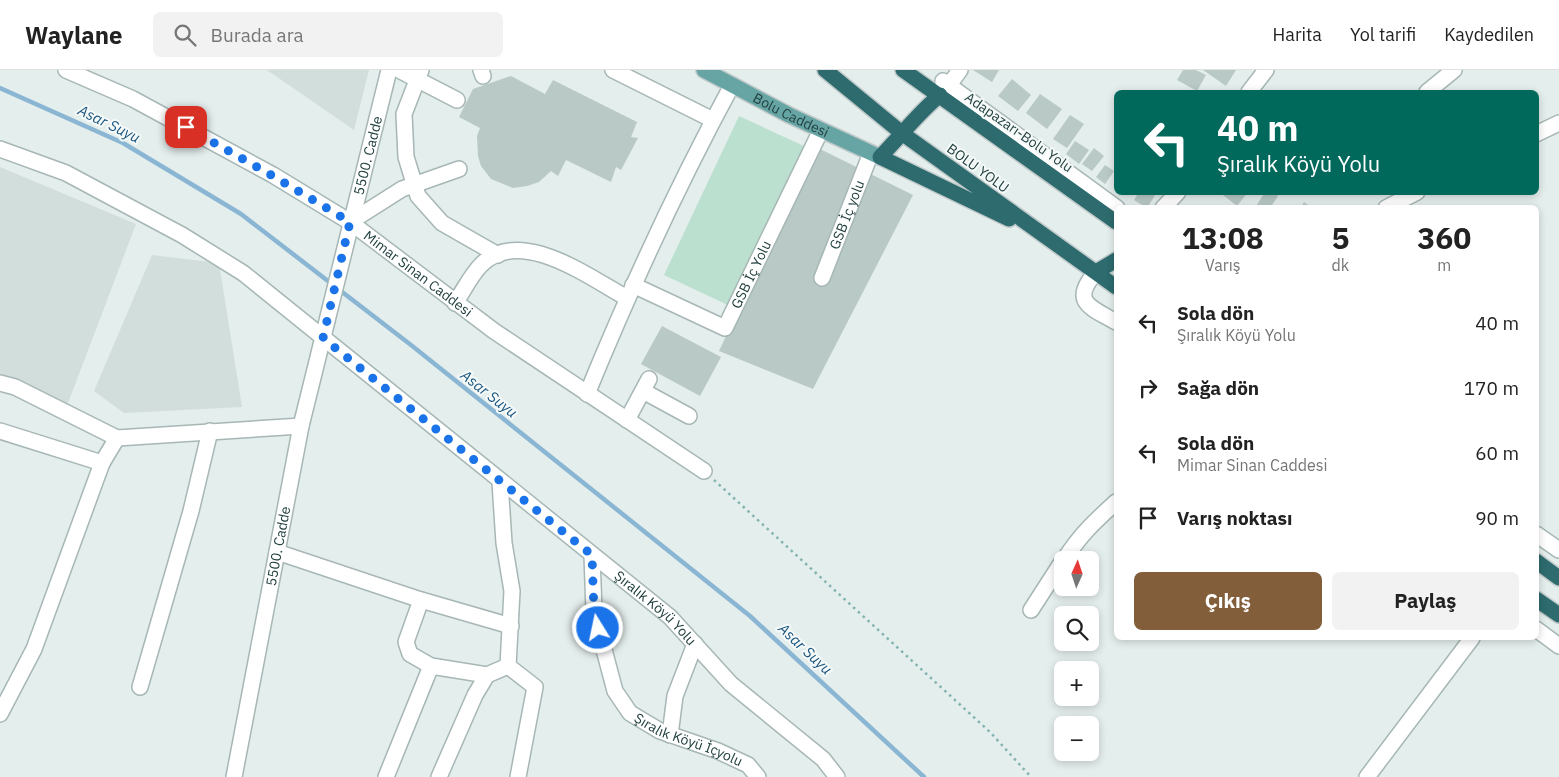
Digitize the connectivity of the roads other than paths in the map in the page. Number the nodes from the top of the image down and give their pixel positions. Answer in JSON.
{"nodes":[{"id":1,"x":66,"y":70,"type":"edge"},
{"id":2,"x":389,"y":70,"type":"edge"},
{"id":3,"x":399,"y":70,"type":"edge"},
{"id":4,"x":613,"y":70,"type":"edge"},
{"id":5,"x":704,"y":70,"type":"edge"},
{"id":6,"x":824,"y":70,"type":"edge"},
{"id":7,"x":903,"y":70,"type":"edge"},
{"id":8,"x":960,"y":70,"type":"edge"},
{"id":9,"x":1266,"y":70,"type":"edge"},
{"id":10,"x":1454,"y":70,"type":"edge"},
{"id":11,"x":419,"y":75,"type":"edge"},
{"id":12,"x":943,"y":83,"type":"edge"},
{"id":13,"x":732,"y":85,"type":"junction"},
{"id":14,"x":1251,"y":90,"type":"edge"},
{"id":15,"x":1429,"y":90,"type":"edge"},
{"id":16,"x":457,"y":100,"type":"dead end"},
{"id":17,"x":713,"y":120,"type":"junction"},
{"id":18,"x":1559,"y":123,"type":"edge"},
{"id":19,"x":822,"y":130,"type":"junction"},
{"id":20,"x":1539,"y":133,"type":"edge"},
{"id":21,"x":903,"y":134,"type":"junction"},
{"id":22,"x":0,"y":149,"type":"edge"},
{"id":23,"x":875,"y":155,"type":"junction"},
{"id":24,"x":459,"y":169,"type":"dead end"},
{"id":25,"x":415,"y":185,"type":"junction"},
{"id":26,"x":1175,"y":195,"type":"edge"},
{"id":27,"x":1408,"y":195,"type":"edge"},
{"id":28,"x":1166,"y":205,"type":"edge"},
{"id":29,"x":1391,"y":205,"type":"edge"},
{"id":30,"x":1114,"y":206,"type":"edge"},
{"id":31,"x":1114,"y":220,"type":"edge"},
{"id":32,"x":350,"y":222,"type":"junction"},
{"id":33,"x":1044,"y":235,"type":"junction"},
{"id":34,"x":498,"y":255,"type":"junction"},
{"id":35,"x":1114,"y":261,"type":"edge"},
{"id":36,"x":1096,"y":272,"type":"junction"},
{"id":37,"x":822,"y":278,"type":"dead end"},
{"id":38,"x":1114,"y":286,"type":"edge"},
{"id":39,"x":630,"y":291,"type":"junction"},
{"id":40,"x":455,"y":302,"type":"junction"},
{"id":41,"x":1114,"y":321,"type":"edge"},
{"id":42,"x":323,"y":338,"type":"junction"},
{"id":43,"x":0,"y":383,"type":"edge"},
{"id":44,"x":587,"y":394,"type":"junction"},
{"id":45,"x":689,"y":416,"type":"dead end"},
{"id":46,"x":627,"y":420,"type":"junction"},
{"id":47,"x":301,"y":426,"type":"junction"},
{"id":48,"x":0,"y":431,"type":"edge"},
{"id":49,"x":210,"y":431,"type":"junction"},
{"id":50,"x":117,"y":438,"type":"junction"},
{"id":51,"x":102,"y":463,"type":"junction"},
{"id":52,"x":704,"y":471,"type":"road end"},
{"id":53,"x":500,"y":482,"type":"junction"},
{"id":54,"x":1114,"y":504,"type":"edge"},
{"id":55,"x":1539,"y":536,"type":"edge"},
{"id":56,"x":1559,"y":550,"type":"edge"},
{"id":57,"x":1070,"y":551,"type":"edge"},
{"id":58,"x":277,"y":552,"type":"junction"},
{"id":59,"x":592,"y":555,"type":"junction"},
{"id":60,"x":1539,"y":563,"type":"edge"},
{"id":61,"x":1054,"y":575,"type":"edge"},
{"id":62,"x":1559,"y":578,"type":"edge"},
{"id":63,"x":421,"y":600,"type":"junction"},
{"id":64,"x":1539,"y":601,"type":"edge"},
{"id":65,"x":1031,"y":610,"type":"dead end"},
{"id":66,"x":1559,"y":616,"type":"edge"},
{"id":67,"x":511,"y":626,"type":"junction"},
{"id":68,"x":1539,"y":631,"type":"edge"},
{"id":69,"x":1470,"y":640,"type":"edge"},
{"id":70,"x":695,"y":644,"type":"junction"},
{"id":71,"x":1559,"y":646,"type":"edge"},
{"id":72,"x":430,"y":666,"type":"junction"},
{"id":73,"x":508,"y":666,"type":"junction"},
{"id":74,"x":487,"y":675,"type":"junction"},
{"id":75,"x":140,"y":687,"type":"dead end"},
{"id":76,"x":0,"y":714,"type":"edge"},
{"id":77,"x":670,"y":734,"type":"junction"},
{"id":78,"x":234,"y":777,"type":"edge"},
{"id":79,"x":386,"y":777,"type":"edge"},
{"id":80,"x":439,"y":777,"type":"edge"},
{"id":81,"x":518,"y":777,"type":"edge"},
{"id":82,"x":758,"y":777,"type":"edge"},
{"id":83,"x":837,"y":777,"type":"edge"},
{"id":84,"x":1367,"y":777,"type":"edge"}],
"edges":[{"from":1,"to":32,"type":"street","name":"Mimar Sinan Caddesi"},
{"from":2,"to":32,"type":"street","name":"5500. Cadde"},
{"from":3,"to":11,"type":"street"},
{"from":4,"to":17,"type":"street"},
{"from":5,"to":13,"type":"main road","name":"Bolu Caddesi"},
{"from":6,"to":21,"type":"highway","name":"BOLU YOLU"},
{"from":7,"to":12,"type":"highway","name":"Adapazarı-Bolu Yolu"},
{"from":8,"to":12,"type":"street"},
{"from":9,"to":14,"type":"street"},
{"from":10,"to":15,"type":"street"},
{"from":11,"to":16,"type":"street"},
{"from":11,"to":25,"type":"street"},
{"from":12,"to":21,"type":"highway"},
{"from":12,"to":30,"type":"street"},
{"from":12,"to":31,"type":"highway","name":"Adapazarı-Bolu Yolu"},
{"from":13,"to":17,"type":"street"},
{"from":13,"to":19,"type":"main road","name":"Bolu Caddesi"},
{"from":17,"to":39,"type":"street"},
{"from":18,"to":20,"type":"street"},
{"from":19,"to":23,"type":"main road","name":"Bolu Caddesi"},
{"from":19,"to":39,"type":"street","name":"GSB İç Yolu"},
{"from":21,"to":23,"type":"highway"},
{"from":21,"to":33,"type":"highway","name":"BOLU YOLU"},
{"from":22,"to":42,"type":"street","name":"Şıralık Köyü Yolu"},
{"from":23,"to":33,"type":"highway"},
{"from":23,"to":37,"type":"street","name":"GSB İç yolu"},
{"from":24,"to":25,"type":"street"},
{"from":25,"to":32,"type":"street"},
{"from":25,"to":34,"type":"street"},
{"from":26,"to":28,"type":"street"},
{"from":27,"to":29,"type":"street"},
{"from":32,"to":40,"type":"street","name":"Mimar Sinan Caddesi"},
{"from":32,"to":42,"type":"street","name":"5500. Cadde"},
{"from":33,"to":36,"type":"highway","name":"BOLU YOLU"},
{"from":34,"to":39,"type":"street"},
{"from":34,"to":40,"type":"street"},
{"from":35,"to":36,"type":"highway"},
{"from":36,"to":38,"type":"highway","name":"BOLU YOLU"},
{"from":36,"to":41,"type":"street"},
{"from":39,"to":44,"type":"street"},
{"from":40,"to":44,"type":"street","name":"Mimar Sinan Caddesi"},
{"from":42,"to":47,"type":"street","name":"5500. Cadde"},
{"from":42,"to":53,"type":"street","name":"Şıralık Köyü Yolu"},
{"from":43,"to":50,"type":"street"},
{"from":44,"to":46,"type":"street","name":"Mimar Sinan Caddesi"},
{"from":45,"to":46,"type":"street"},
{"from":46,"to":52,"type":"street","name":"Mimar Sinan Caddesi"},
{"from":47,"to":49,"type":"street"},
{"from":47,"to":58,"type":"street","name":"5500. Cadde"},
{"from":48,"to":51,"type":"street"},
{"from":49,"to":50,"type":"street"},
{"from":49,"to":75,"type":"street"},
{"from":50,"to":51,"type":"street"},
{"from":51,"to":76,"type":"street"},
{"from":53,"to":59,"type":"street","name":"Şıralık Köyü Yolu"},
{"from":53,"to":67,"type":"street"},
{"from":54,"to":57,"type":"street"},
{"from":55,"to":56,"type":"street"},
{"from":58,"to":63,"type":"street"},
{"from":58,"to":78,"type":"street","name":"5500. Cadde"},
{"from":59,"to":70,"type":"street","name":"Şıralık Köyü Yolu"},
{"from":59,"to":77,"type":"street","name":"Şıralık Köyü İçyolu"},
{"from":60,"to":62,"type":"highway"},
{"from":61,"to":65,"type":"street"},
{"from":63,"to":67,"type":"street"},
{"from":63,"to":72,"type":"street"},
{"from":64,"to":66,"type":"highway"},
{"from":67,"to":73,"type":"street"},
{"from":68,"to":71,"type":"street"},
{"from":69,"to":84,"type":"street"},
{"from":70,"to":77,"type":"street"},
{"from":70,"to":83,"type":"street","name":"Şıralık Köyü Yolu"},
{"from":72,"to":74,"type":"street"},
{"from":72,"to":79,"type":"street"},
{"from":73,"to":74,"type":"street"},
{"from":73,"to":81,"type":"street"},
{"from":74,"to":80,"type":"street"},
{"from":77,"to":82,"type":"street","name":"Şıralık Köyü İçyolu"}]}
